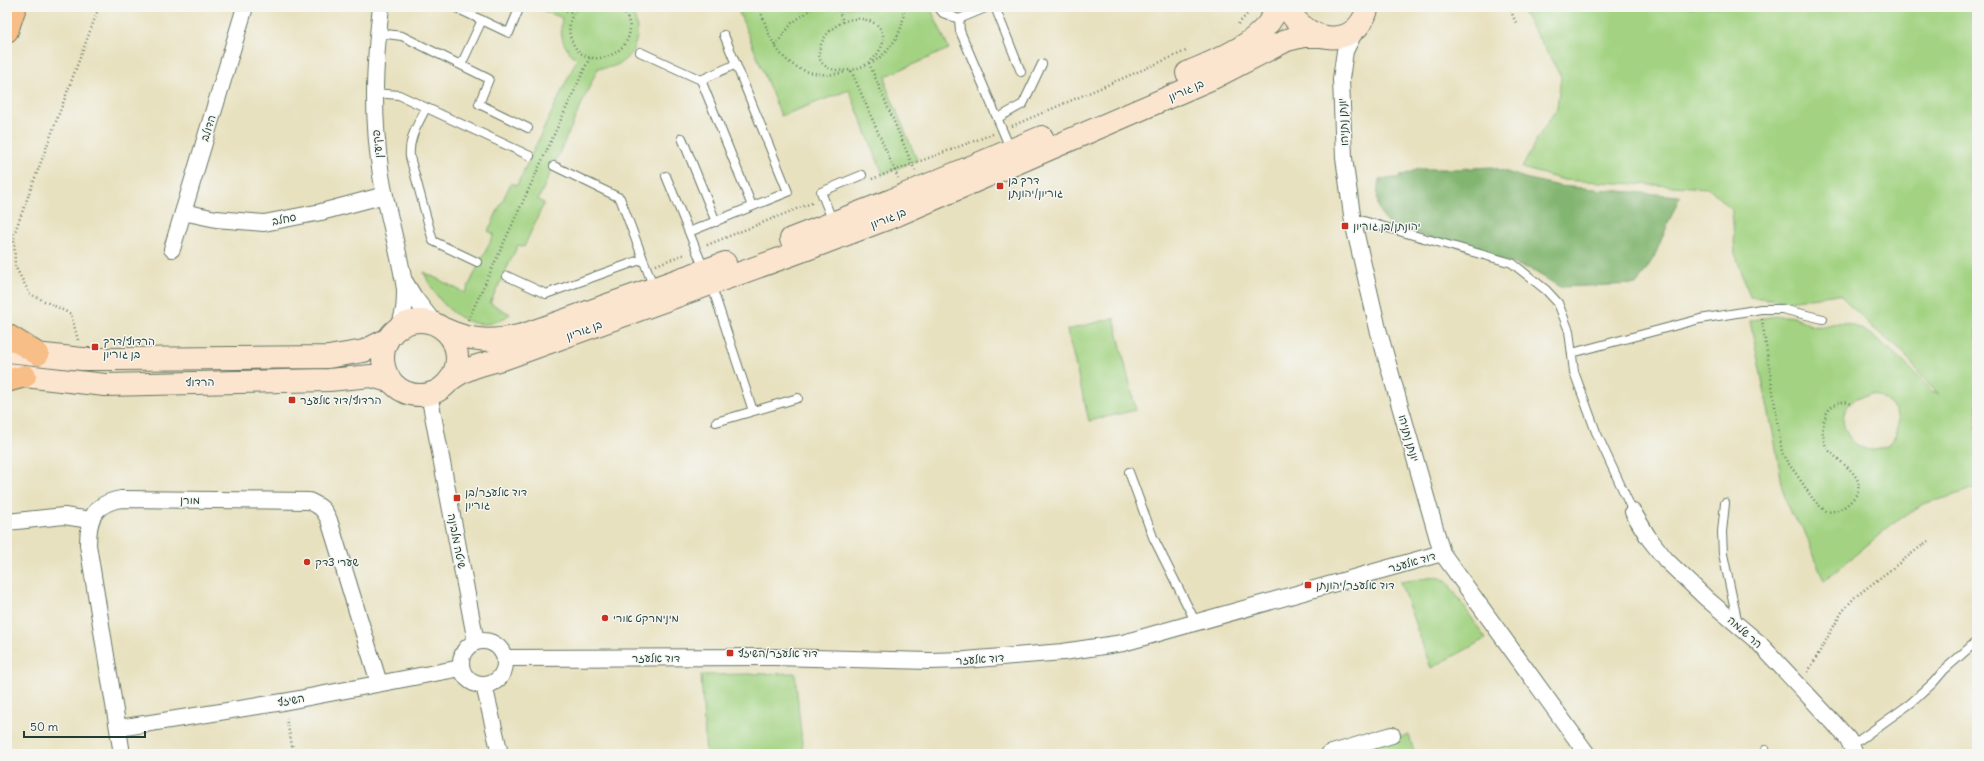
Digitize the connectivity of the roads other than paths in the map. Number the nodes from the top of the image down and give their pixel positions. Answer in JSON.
{"nodes":[{"id":1,"x":15,"y":7,"type":"edge"},
{"id":2,"x":245,"y":7,"type":"edge"},
{"id":3,"x":381,"y":7,"type":"edge"},
{"id":4,"x":454,"y":7,"type":"edge"},
{"id":5,"x":938,"y":7,"type":"edge"},
{"id":6,"x":988,"y":7,"type":"edge"},
{"id":7,"x":995,"y":7,"type":"edge"},
{"id":8,"x":1278,"y":7,"type":"edge"},
{"id":9,"x":1287,"y":7,"type":"edge"},
{"id":10,"x":1368,"y":7,"type":"edge"},
{"id":11,"x":519,"y":9,"type":"dead end"},
{"id":12,"x":482,"y":20,"type":"junction"},
{"id":13,"x":959,"y":20,"type":"junction"},
{"id":14,"x":1357,"y":27,"type":"junction"},
{"id":15,"x":7,"y":32,"type":"edge"},
{"id":16,"x":378,"y":33,"type":"junction"},
{"id":17,"x":724,"y":35,"type":"dead end"},
{"id":18,"x":1322,"y":37,"type":"junction"},
{"id":19,"x":640,"y":52,"type":"dead end"},
{"id":20,"x":736,"y":64,"type":"junction"},
{"id":21,"x":1042,"y":64,"type":"dead end"},
{"id":22,"x":461,"y":65,"type":"junction"},
{"id":23,"x":1021,"y":72,"type":"dead end"},
{"id":24,"x":1341,"y":79,"type":"junction"},
{"id":25,"x":701,"y":80,"type":"junction"},
{"id":26,"x":374,"y":93,"type":"junction"},
{"id":27,"x":426,"y":108,"type":"junction"},
{"id":28,"x":998,"y":118,"type":"junction"},
{"id":29,"x":528,"y":128,"type":"dead end"},
{"id":30,"x":682,"y":138,"type":"dead end"},
{"id":31,"x":1011,"y":150,"type":"junction"},
{"id":32,"x":530,"y":156,"type":"dead end"},
{"id":33,"x":554,"y":166,"type":"dead end"},
{"id":34,"x":862,"y":175,"type":"dead end"},
{"id":35,"x":666,"y":176,"type":"dead end"},
{"id":36,"x":385,"y":195,"type":"junction"},
{"id":37,"x":752,"y":206,"type":"junction"},
{"id":38,"x":183,"y":212,"type":"junction"},
{"id":39,"x":1353,"y":218,"type":"junction"},
{"id":40,"x":716,"y":222,"type":"junction"},
{"id":41,"x":833,"y":223,"type":"junction"},
{"id":42,"x":689,"y":232,"type":"junction"},
{"id":43,"x":172,"y":249,"type":"dead end"},
{"id":44,"x":643,"y":259,"type":"junction"},
{"id":45,"x":477,"y":262,"type":"dead end"},
{"id":46,"x":507,"y":276,"type":"dead end"},
{"id":47,"x":708,"y":277,"type":"junction"},
{"id":48,"x":404,"y":279,"type":"junction"},
{"id":49,"x":654,"y":288,"type":"junction"},
{"id":50,"x":1823,"y":319,"type":"dead end"},
{"id":51,"x":446,"y":330,"type":"junction"},
{"id":52,"x":392,"y":334,"type":"junction"},
{"id":53,"x":7,"y":335,"type":"edge"},
{"id":54,"x":7,"y":351,"type":"edge"},
{"id":55,"x":1572,"y":353,"type":"junction"},
{"id":56,"x":38,"y":354,"type":"junction"},
{"id":57,"x":13,"y":377,"type":"edge"},
{"id":58,"x":449,"y":381,"type":"junction"},
{"id":59,"x":392,"y":382,"type":"junction"},
{"id":60,"x":429,"y":394,"type":"junction"},
{"id":61,"x":798,"y":398,"type":"dead end"},
{"id":62,"x":752,"y":411,"type":"junction"},
{"id":63,"x":716,"y":422,"type":"dead end"},
{"id":64,"x":1129,"y":472,"type":"dead end"},
{"id":65,"x":1725,"y":503,"type":"dead end"},
{"id":66,"x":1634,"y":512,"type":"joint"},
{"id":67,"x":90,"y":520,"type":"junction"},
{"id":68,"x":7,"y":522,"type":"edge"},
{"id":69,"x":1442,"y":553,"type":"junction"},
{"id":70,"x":1196,"y":623,"type":"junction"},
{"id":71,"x":1738,"y":625,"type":"junction"},
{"id":72,"x":1977,"y":641,"type":"edge"},
{"id":73,"x":476,"y":642,"type":"junction"},
{"id":74,"x":505,"y":658,"type":"junction"},
{"id":75,"x":461,"y":668,"type":"junction"},
{"id":76,"x":379,"y":683,"type":"junction"},
{"id":77,"x":484,"y":685,"type":"junction"},
{"id":78,"x":119,"y":728,"type":"junction"},
{"id":79,"x":1392,"y":735,"type":"dead end"},
{"id":80,"x":1853,"y":750,"type":"edge"},
{"id":81,"x":122,"y":754,"type":"edge"},
{"id":82,"x":500,"y":754,"type":"edge"},
{"id":83,"x":1329,"y":754,"type":"edge"},
{"id":84,"x":1587,"y":754,"type":"edge"}],
"edges":[{"from":1,"to":15,"type":"main road"},
{"from":2,"to":38,"type":"street","name":"הדולב"},
{"from":3,"to":16,"type":"street","name":"פקיעין"},
{"from":4,"to":12,"type":"lane"},
{"from":5,"to":13,"type":"lane"},
{"from":6,"to":13,"type":"lane"},
{"from":7,"to":23,"type":"lane"},
{"from":8,"to":31,"type":"street","name":"בן גוריון"},
{"from":9,"to":18,"type":"street"},
{"from":10,"to":14,"type":"street"},
{"from":11,"to":12,"type":"lane"},
{"from":12,"to":22,"type":"lane"},
{"from":13,"to":28,"type":"lane"},
{"from":14,"to":18,"type":"street","name":"בן גוריון"},
{"from":14,"to":24,"type":"street","name":"יונתן נתניהו"},
{"from":16,"to":22,"type":"lane"},
{"from":16,"to":26,"type":"street","name":"פקיעין"},
{"from":17,"to":20,"type":"lane"},
{"from":18,"to":24,"type":"street","name":"יונתן נתניהו"},
{"from":18,"to":47,"type":"street","name":"בן גוריון"},
{"from":19,"to":25,"type":"lane"},
{"from":20,"to":25,"type":"lane"},
{"from":20,"to":37,"type":"lane"},
{"from":21,"to":28,"type":"lane"},
{"from":22,"to":29,"type":"lane"},
{"from":24,"to":39,"type":"street","name":"יונתן נתניהו"},
{"from":25,"to":37,"type":"lane"},
{"from":26,"to":27,"type":"lane"},
{"from":26,"to":36,"type":"street","name":"פקיעין"},
{"from":27,"to":32,"type":"lane"},
{"from":27,"to":45,"type":"lane"},
{"from":28,"to":31,"type":"lane"},
{"from":30,"to":40,"type":"lane"},
{"from":31,"to":41,"type":"street","name":"בן גוריון"},
{"from":33,"to":44,"type":"lane"},
{"from":34,"to":41,"type":"lane"},
{"from":35,"to":42,"type":"lane"},
{"from":36,"to":38,"type":"street","name":"סחלב"},
{"from":36,"to":48,"type":"street","name":"פקיעין"},
{"from":37,"to":40,"type":"lane"},
{"from":38,"to":43,"type":"street","name":"הדולב"},
{"from":39,"to":55,"type":"lane"},
{"from":39,"to":69,"type":"street","name":"יונתן נתניהו"},
{"from":40,"to":42,"type":"lane"},
{"from":41,"to":47,"type":"street","name":"בן גוריון"},
{"from":42,"to":47,"type":"lane"},
{"from":44,"to":46,"type":"lane"},
{"from":44,"to":49,"type":"lane"},
{"from":47,"to":49,"type":"street","name":"בן גוריון"},
{"from":47,"to":58,"type":"street","name":"בן גוריון"},
{"from":47,"to":62,"type":"lane"},
{"from":48,"to":51,"type":"street","name":"פקיעין"},
{"from":48,"to":52,"type":"street","name":"פקיעין"},
{"from":49,"to":51,"type":"street","name":"בן גוריון"},
{"from":50,"to":55,"type":"lane"},
{"from":51,"to":52,"type":"street"},
{"from":51,"to":58,"type":"street"},
{"from":52,"to":56,"type":"street","name":"הרדוף"},
{"from":52,"to":59,"type":"street"},
{"from":53,"to":56,"type":"main road"},
{"from":54,"to":56,"type":"street","name":"הרדוף"},
{"from":55,"to":66,"type":"lane"},
{"from":57,"to":59,"type":"street","name":"הרדוף"},
{"from":58,"to":60,"type":"street"},
{"from":59,"to":60,"type":"street"},
{"from":60,"to":73,"type":"street","name":"שיטה מלבינה"},
{"from":61,"to":62,"type":"lane"},
{"from":62,"to":63,"type":"lane"},
{"from":64,"to":70,"type":"lane"},
{"from":65,"to":71,"type":"lane"},
{"from":66,"to":71,"type":"street","name":"הר שלמה"},
{"from":67,"to":68,"type":"street"},
{"from":67,"to":76,"type":"street","name":"מורן"},
{"from":67,"to":78,"type":"street"},
{"from":69,"to":70,"type":"street","name":"דוד אלעזר"},
{"from":69,"to":84,"type":"street","name":"יונתן נתניהו"},
{"from":70,"to":74,"type":"street","name":"דוד אלעזר"},
{"from":71,"to":80,"type":"street","name":"הר שלמה"},
{"from":72,"to":80,"type":"lane"},
{"from":73,"to":74,"type":"street"},
{"from":73,"to":75,"type":"street"},
{"from":74,"to":77,"type":"street"},
{"from":75,"to":76,"type":"street","name":"השיזף"},
{"from":75,"to":77,"type":"street"},
{"from":76,"to":78,"type":"street","name":"השיזף"},
{"from":77,"to":82,"type":"street"},
{"from":78,"to":81,"type":"street"},
{"from":79,"to":83,"type":"street"}]}
